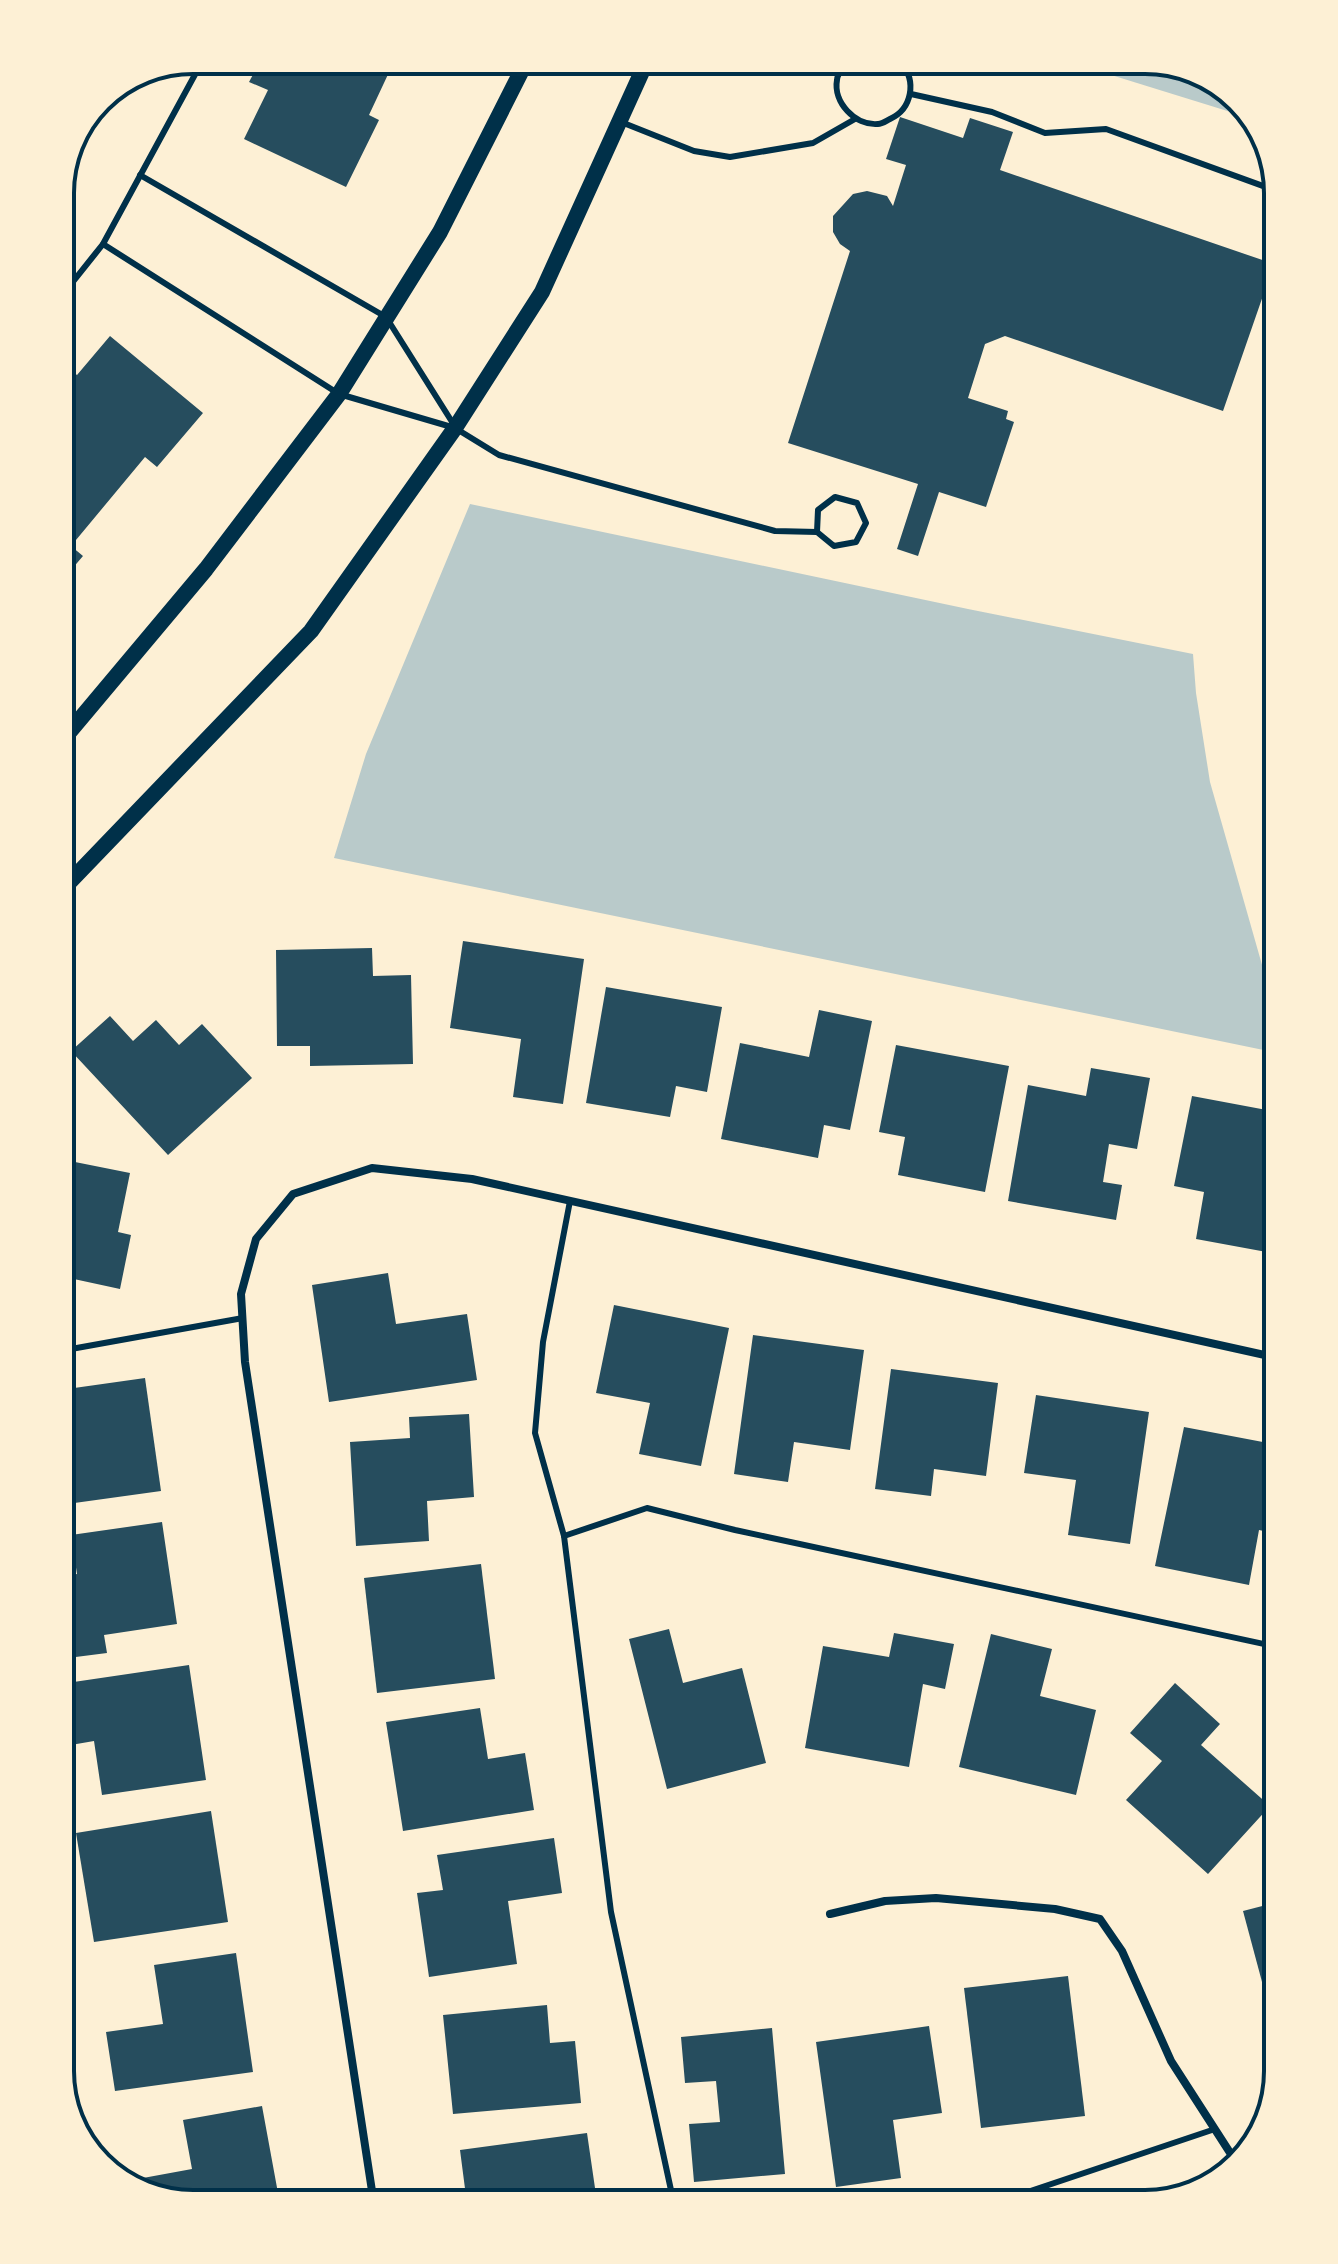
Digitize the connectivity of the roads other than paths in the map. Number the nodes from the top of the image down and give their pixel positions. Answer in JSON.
{"nodes":[{"id":1,"x":195,"y":74,"type":"edge"},
{"id":2,"x":520,"y":74,"type":"edge"},
{"id":3,"x":641,"y":74,"type":"edge"},
{"id":4,"x":839,"y":74,"type":"edge"},
{"id":5,"x":909,"y":74,"type":"edge"},
{"id":6,"x":911,"y":94,"type":"junction"},
{"id":7,"x":855,"y":119,"type":"junction"},
{"id":8,"x":621,"y":122,"type":"junction"},
{"id":9,"x":140,"y":175,"type":"junction"},
{"id":10,"x":1263,"y":186,"type":"edge"},
{"id":11,"x":103,"y":244,"type":"junction"},
{"id":12,"x":74,"y":280,"type":"edge"},
{"id":13,"x":386,"y":317,"type":"junction"},
{"id":14,"x":339,"y":394,"type":"junction"},
{"id":15,"x":455,"y":428,"type":"junction"},
{"id":16,"x":817,"y":532,"type":"junction"},
{"id":17,"x":74,"y":726,"type":"edge"},
{"id":18,"x":74,"y":877,"type":"edge"},
{"id":19,"x":570,"y":1201,"type":"junction"},
{"id":20,"x":243,"y":1318,"type":"junction"},
{"id":21,"x":74,"y":1348,"type":"edge"},
{"id":22,"x":1264,"y":1355,"type":"edge"},
{"id":23,"x":564,"y":1536,"type":"junction"},
{"id":24,"x":1264,"y":1644,"type":"edge"},
{"id":25,"x":830,"y":1914,"type":"dead end"},
{"id":26,"x":1215,"y":2129,"type":"junction"},
{"id":27,"x":1230,"y":2153,"type":"edge"},
{"id":28,"x":372,"y":2190,"type":"edge"},
{"id":29,"x":671,"y":2190,"type":"edge"},
{"id":30,"x":1034,"y":2190,"type":"edge"}],
"edges":[{"from":1,"to":9,"type":"lane"},
{"from":2,"to":13,"type":"main road"},
{"from":3,"to":8,"type":"main road"},
{"from":4,"to":7,"type":"lane"},
{"from":5,"to":6,"type":"lane"},
{"from":6,"to":7,"type":"lane"},
{"from":6,"to":10,"type":"lane"},
{"from":7,"to":8,"type":"lane"},
{"from":8,"to":15,"type":"main road"},
{"from":9,"to":11,"type":"lane"},
{"from":9,"to":13,"type":"lane"},
{"from":11,"to":12,"type":"lane"},
{"from":11,"to":14,"type":"lane"},
{"from":13,"to":14,"type":"main road"},
{"from":13,"to":15,"type":"lane"},
{"from":14,"to":15,"type":"lane"},
{"from":14,"to":17,"type":"main road"},
{"from":15,"to":16,"type":"lane"},
{"from":15,"to":18,"type":"main road"},
{"from":16,"to":16,"type":"lane"},
{"from":19,"to":20,"type":"street"},
{"from":19,"to":22,"type":"street"},
{"from":19,"to":23,"type":"lane"},
{"from":20,"to":21,"type":"lane"},
{"from":20,"to":28,"type":"street"},
{"from":23,"to":24,"type":"lane"},
{"from":23,"to":29,"type":"lane"},
{"from":25,"to":26,"type":"street"},
{"from":26,"to":27,"type":"street"},
{"from":26,"to":30,"type":"lane"}]}
